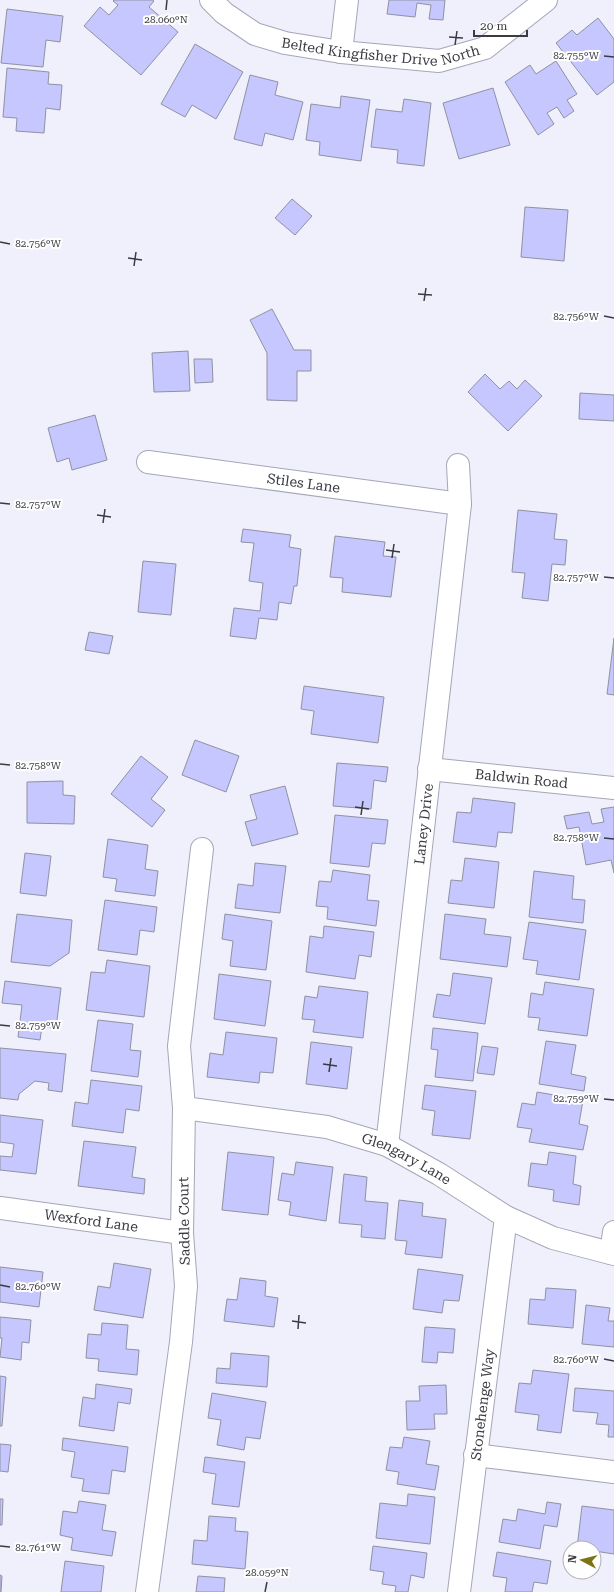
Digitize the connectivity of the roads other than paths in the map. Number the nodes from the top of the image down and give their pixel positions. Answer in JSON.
{"nodes":[{"id":1,"x":211,"y":0,"type":"edge"},
{"id":2,"x":347,"y":0,"type":"edge"},
{"id":3,"x":546,"y":0,"type":"edge"},
{"id":4,"x":341,"y":52,"type":"junction"},
{"id":5,"x":148,"y":462,"type":"dead end"},
{"id":6,"x":458,"y":465,"type":"dead end"},
{"id":7,"x":460,"y":504,"type":"junction"},
{"id":8,"x":429,"y":768,"type":"junction"},
{"id":9,"x":614,"y":788,"type":"edge"},
{"id":10,"x":202,"y":849,"type":"dead end"},
{"id":11,"x":184,"y":1108,"type":"junction"},
{"id":12,"x":387,"y":1145,"type":"junction"},
{"id":13,"x":0,"y":1208,"type":"edge"},
{"id":14,"x":506,"y":1217,"type":"junction"},
{"id":15,"x":614,"y":1232,"type":"edge"},
{"id":16,"x":182,"y":1233,"type":"junction"},
{"id":17,"x":612,"y":1254,"type":"edge"},
{"id":18,"x":475,"y":1455,"type":"junction"},
{"id":19,"x":614,"y":1472,"type":"edge"},
{"id":20,"x":147,"y":1592,"type":"edge"},
{"id":21,"x":459,"y":1592,"type":"edge"}],
"edges":[{"from":1,"to":4,"type":"street","name":"Belted Kingfisher Drive North"},
{"from":2,"to":4,"type":"street"},
{"from":3,"to":4,"type":"street","name":"Belted Kingfisher Drive North"},
{"from":5,"to":7,"type":"street","name":"Stiles Lane"},
{"from":6,"to":7,"type":"street","name":"Laney Drive"},
{"from":7,"to":8,"type":"street","name":"Laney Drive"},
{"from":8,"to":9,"type":"street","name":"Baldwin Road"},
{"from":8,"to":12,"type":"street","name":"Laney Drive"},
{"from":10,"to":11,"type":"street","name":"Saddle Court"},
{"from":11,"to":12,"type":"street","name":"Glengary Lane"},
{"from":11,"to":16,"type":"street","name":"Saddle Court"},
{"from":12,"to":14,"type":"street","name":"Glengary Lane"},
{"from":13,"to":16,"type":"street","name":"Wexford Lane"},
{"from":14,"to":17,"type":"street","name":"Glengary Lane"},
{"from":14,"to":18,"type":"street","name":"Stonehenge Way"},
{"from":15,"to":17,"type":"street"},
{"from":16,"to":20,"type":"street","name":"Saddle Court"},
{"from":18,"to":19,"type":"street"},
{"from":18,"to":21,"type":"street","name":"Stonehenge Way"}]}
